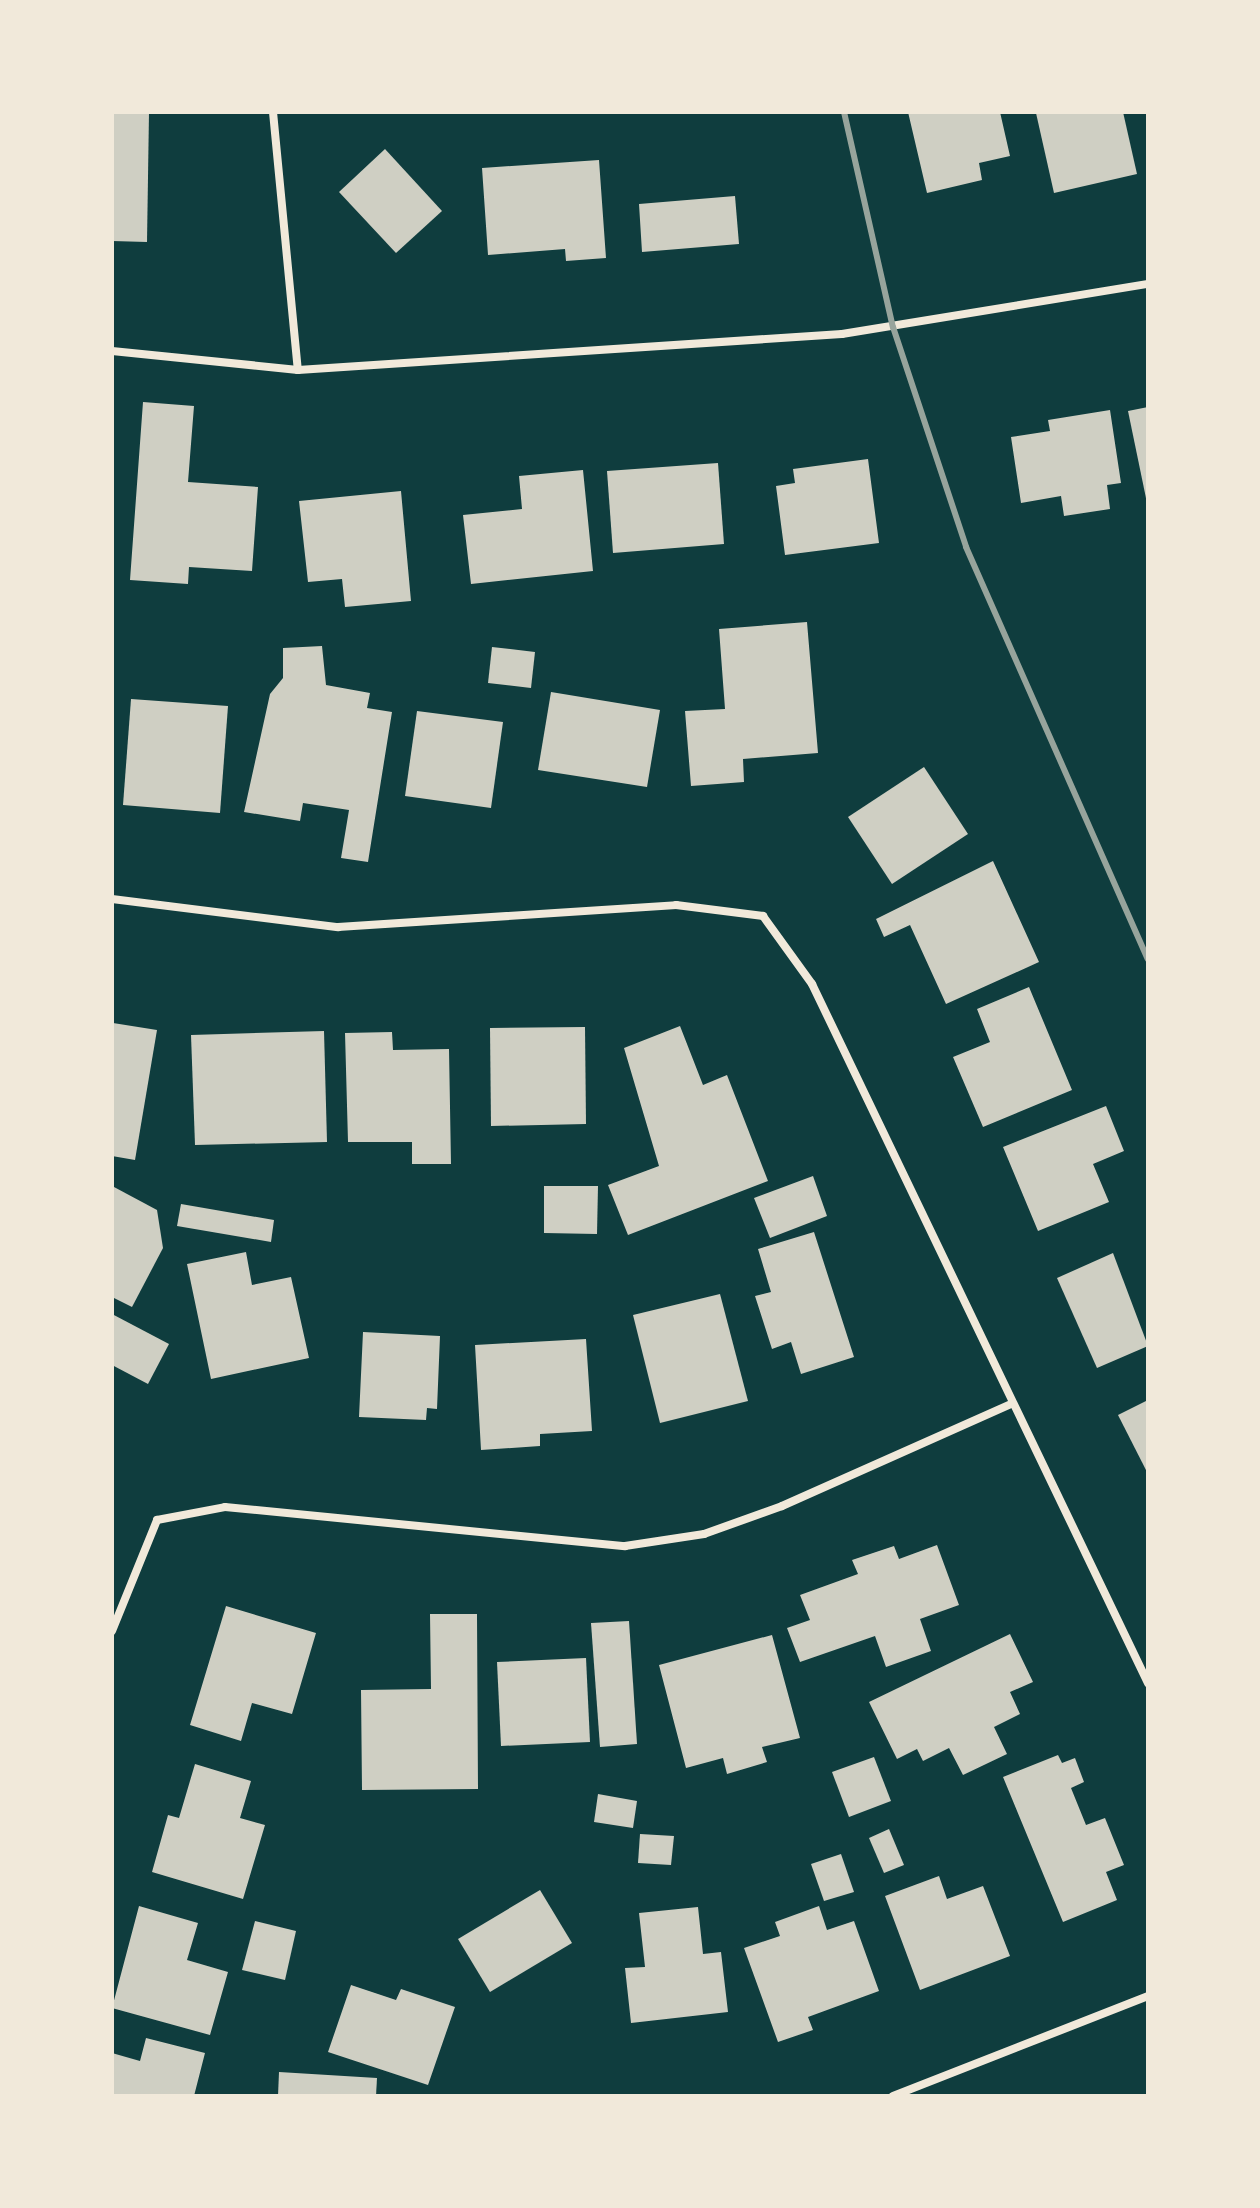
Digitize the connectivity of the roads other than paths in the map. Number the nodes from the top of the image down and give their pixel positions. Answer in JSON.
{"nodes":[{"id":1,"x":273,"y":112,"type":"edge"},
{"id":2,"x":1148,"y":284,"type":"edge"},
{"id":3,"x":112,"y":351,"type":"edge"},
{"id":4,"x":298,"y":370,"type":"junction"},
{"id":5,"x":112,"y":899,"type":"edge"},
{"id":6,"x":1011,"y":1404,"type":"junction"},
{"id":7,"x":112,"y":1631,"type":"edge"},
{"id":8,"x":1148,"y":1683,"type":"edge"},
{"id":9,"x":1148,"y":1996,"type":"edge"},
{"id":10,"x":893,"y":2096,"type":"edge"}],
"edges":[{"from":1,"to":4,"type":"street"},
{"from":2,"to":4,"type":"street"},
{"from":3,"to":4,"type":"street"},
{"from":5,"to":6,"type":"street"},
{"from":6,"to":7,"type":"street"},
{"from":6,"to":8,"type":"street"},
{"from":9,"to":10,"type":"street"}]}
